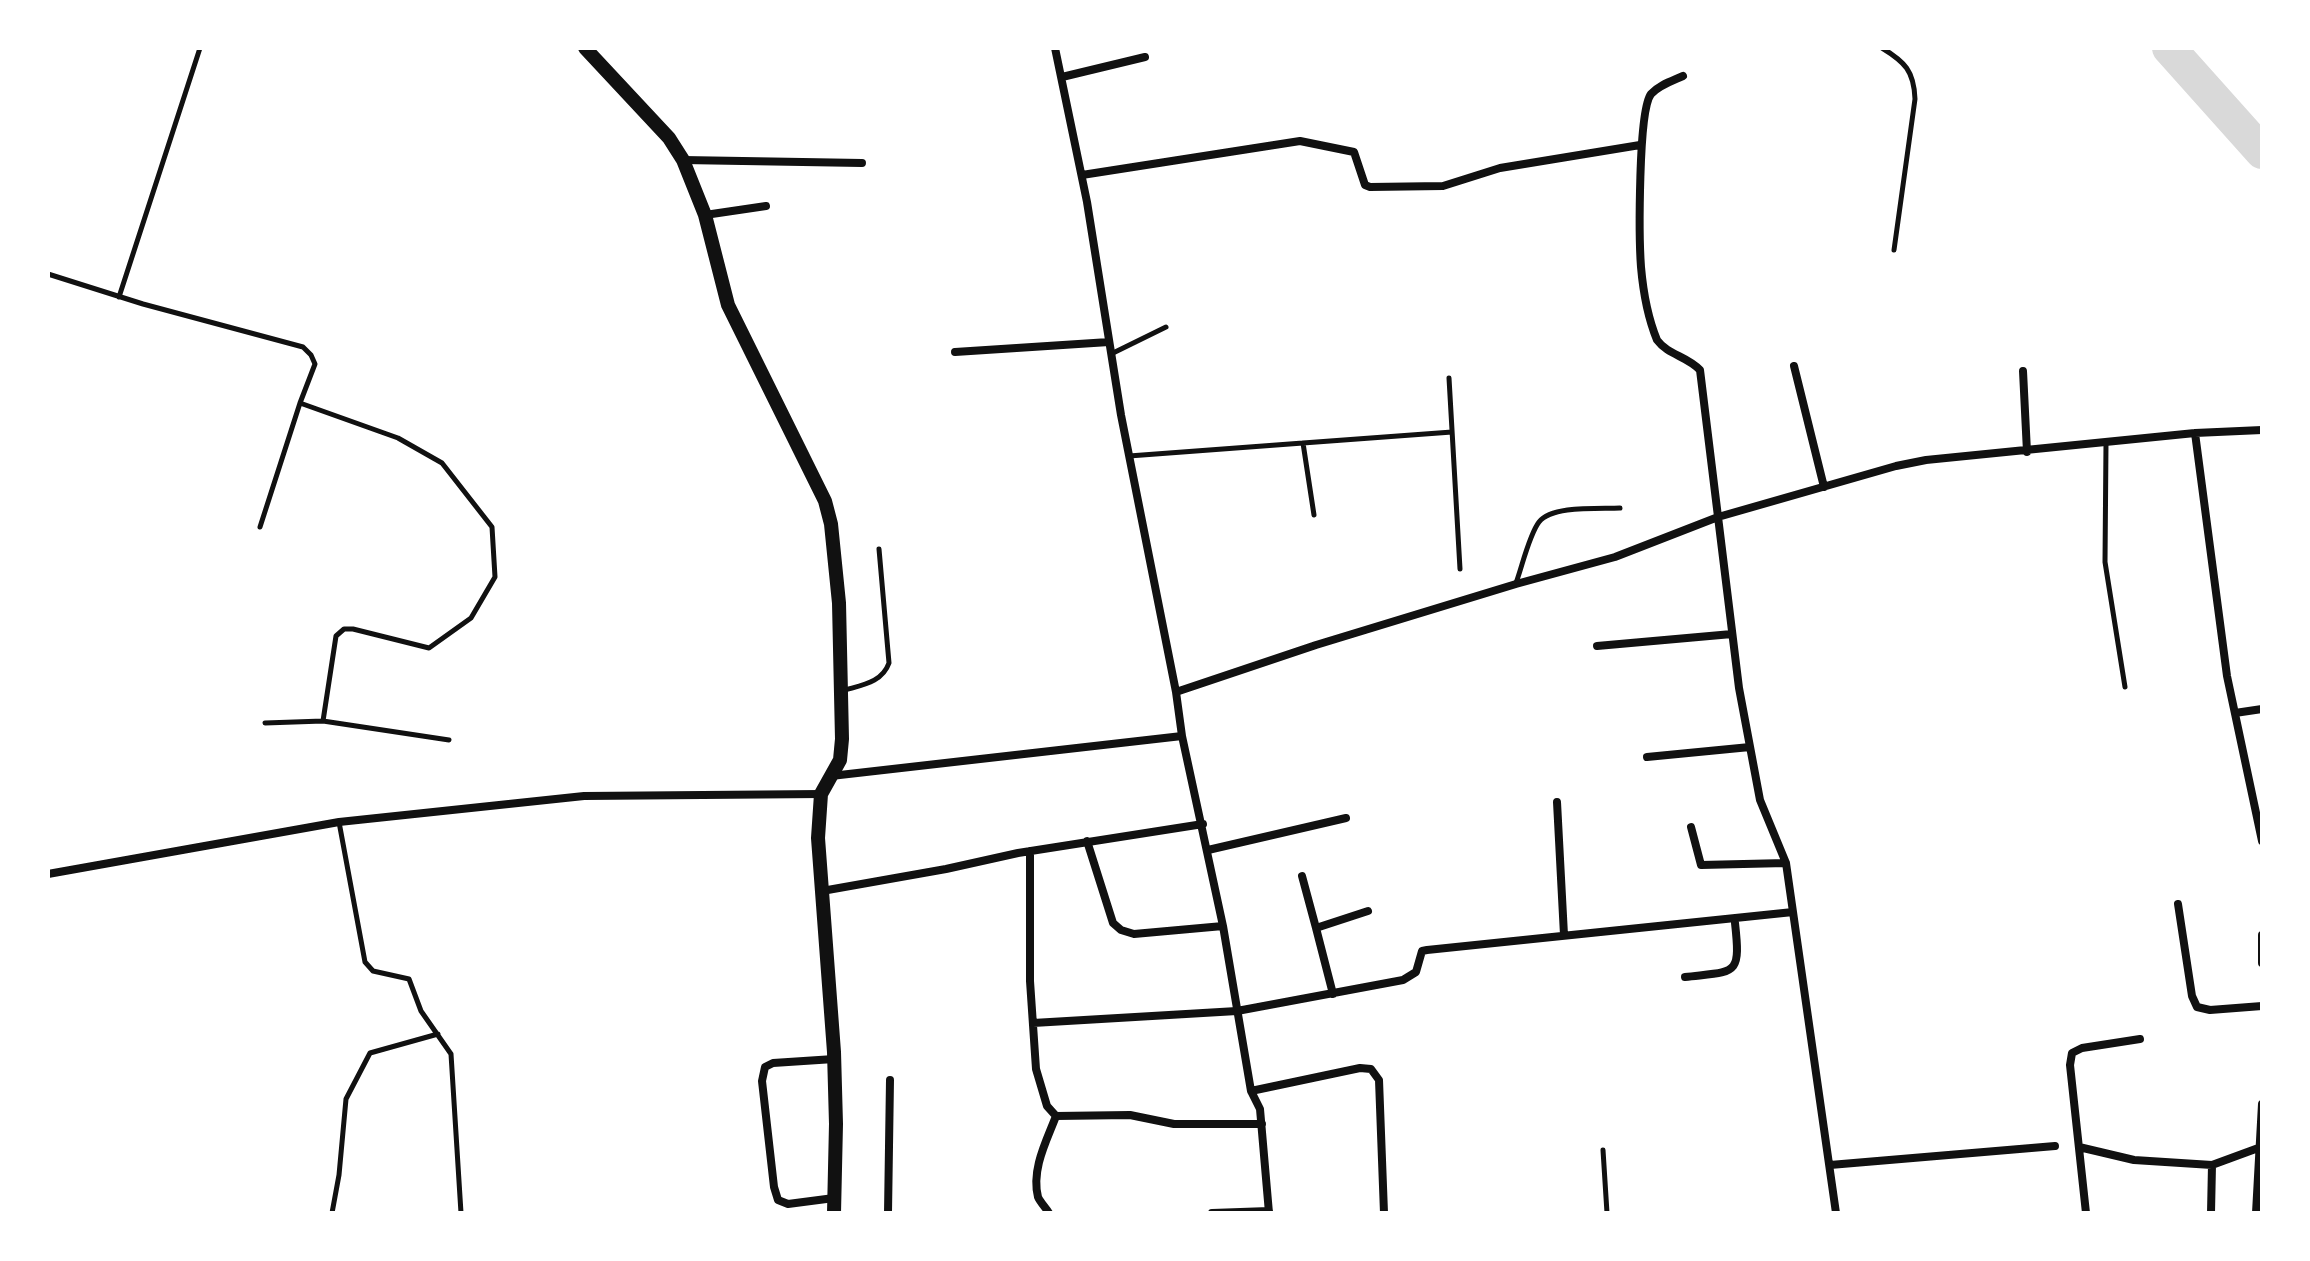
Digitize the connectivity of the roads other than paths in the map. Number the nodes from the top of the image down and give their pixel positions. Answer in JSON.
{"nodes":[{"id":1,"x":200,"y":48,"type":"edge"},
{"id":2,"x":585,"y":48,"type":"edge"},
{"id":3,"x":1055,"y":48,"type":"edge"},
{"id":4,"x":1882,"y":48,"type":"edge"},
{"id":5,"x":1145,"y":57,"type":"dead end"},
{"id":6,"x":1683,"y":76,"type":"dead end"},
{"id":7,"x":1062,"y":77,"type":"junction"},
{"id":8,"x":1640,"y":145,"type":"junction"},
{"id":9,"x":683,"y":160,"type":"junction"},
{"id":10,"x":862,"y":163,"type":"dead end"},
{"id":11,"x":1082,"y":175,"type":"junction"},
{"id":12,"x":766,"y":206,"type":"dead end"},
{"id":13,"x":705,"y":215,"type":"junction"},
{"id":14,"x":1894,"y":250,"type":"dead end"},
{"id":15,"x":48,"y":274,"type":"edge"},
{"id":16,"x":119,"y":297,"type":"junction"},
{"id":17,"x":1166,"y":327,"type":"dead end"},
{"id":18,"x":1109,"y":342,"type":"junction"},
{"id":19,"x":955,"y":352,"type":"dead end"},
{"id":20,"x":1111,"y":354,"type":"junction"},
{"id":21,"x":1794,"y":366,"type":"dead end"},
{"id":22,"x":2023,"y":371,"type":"dead end"},
{"id":23,"x":1449,"y":378,"type":"dead end"},
{"id":24,"x":300,"y":403,"type":"junction"},
{"id":25,"x":2262,"y":430,"type":"edge"},
{"id":26,"x":1452,"y":432,"type":"junction"},
{"id":27,"x":2195,"y":433,"type":"junction"},
{"id":28,"x":1303,"y":443,"type":"junction"},
{"id":29,"x":2106,"y":443,"type":"junction"},
{"id":30,"x":2027,"y":452,"type":"junction"},
{"id":31,"x":1129,"y":456,"type":"junction"},
{"id":32,"x":1824,"y":487,"type":"junction"},
{"id":33,"x":1620,"y":508,"type":"dead end"},
{"id":34,"x":1314,"y":515,"type":"dead end"},
{"id":35,"x":1718,"y":517,"type":"junction"},
{"id":36,"x":260,"y":527,"type":"dead end"},
{"id":37,"x":879,"y":549,"type":"dead end"},
{"id":38,"x":1460,"y":569,"type":"dead end"},
{"id":39,"x":1516,"y":584,"type":"junction"},
{"id":40,"x":1732,"y":634,"type":"junction"},
{"id":41,"x":1597,"y":646,"type":"dead end"},
{"id":42,"x":2125,"y":687,"type":"dead end"},
{"id":43,"x":841,"y":691,"type":"junction"},
{"id":44,"x":1176,"y":692,"type":"junction"},
{"id":45,"x":2262,"y":709,"type":"edge"},
{"id":46,"x":2235,"y":713,"type":"junction"},
{"id":47,"x":323,"y":721,"type":"junction"},
{"id":48,"x":265,"y":723,"type":"dead end"},
{"id":49,"x":1182,"y":736,"type":"junction"},
{"id":50,"x":449,"y":740,"type":"dead end"},
{"id":51,"x":1750,"y":747,"type":"junction"},
{"id":52,"x":1647,"y":757,"type":"dead end"},
{"id":53,"x":831,"y":776,"type":"junction"},
{"id":54,"x":821,"y":794,"type":"junction"},
{"id":55,"x":1557,"y":802,"type":"dead end"},
{"id":56,"x":1346,"y":818,"type":"dead end"},
{"id":57,"x":339,"y":822,"type":"junction"},
{"id":58,"x":1203,"y":824,"type":"junction"},
{"id":59,"x":1691,"y":827,"type":"dead end"},
{"id":60,"x":1087,"y":841,"type":"junction"},
{"id":61,"x":2262,"y":841,"type":"edge"},
{"id":62,"x":1208,"y":850,"type":"junction"},
{"id":63,"x":1030,"y":851,"type":"junction"},
{"id":64,"x":1786,"y":863,"type":"junction"},
{"id":65,"x":48,"y":874,"type":"edge"},
{"id":66,"x":1302,"y":876,"type":"dead end"},
{"id":67,"x":822,"y":891,"type":"junction"},
{"id":68,"x":2178,"y":904,"type":"dead end"},
{"id":69,"x":1368,"y":911,"type":"dead end"},
{"id":70,"x":1793,"y":912,"type":"junction"},
{"id":71,"x":1735,"y":923,"type":"dead end"},
{"id":72,"x":1223,"y":926,"type":"junction"},
{"id":73,"x":1316,"y":928,"type":"junction"},
{"id":74,"x":1564,"y":935,"type":"junction"},
{"id":75,"x":2262,"y":935,"type":"edge"},
{"id":76,"x":2262,"y":963,"type":"edge"},
{"id":77,"x":1685,"y":977,"type":"dead end"},
{"id":78,"x":1333,"y":994,"type":"junction"},
{"id":79,"x":2262,"y":1006,"type":"edge"},
{"id":80,"x":1237,"y":1011,"type":"junction"},
{"id":81,"x":1033,"y":1023,"type":"junction"},
{"id":82,"x":438,"y":1034,"type":"junction"},
{"id":83,"x":2140,"y":1039,"type":"dead end"},
{"id":84,"x":834,"y":1059,"type":"junction"},
{"id":85,"x":890,"y":1080,"type":"dead end"},
{"id":86,"x":1251,"y":1091,"type":"junction"},
{"id":87,"x":2262,"y":1104,"type":"edge"},
{"id":88,"x":1056,"y":1116,"type":"junction"},
{"id":89,"x":1262,"y":1124,"type":"junction"},
{"id":90,"x":2055,"y":1146,"type":"dead end"},
{"id":91,"x":2079,"y":1147,"type":"junction"},
{"id":92,"x":2261,"y":1147,"type":"edge"},
{"id":93,"x":1603,"y":1150,"type":"dead end"},
{"id":94,"x":1830,"y":1165,"type":"junction"},
{"id":95,"x":2212,"y":1165,"type":"junction"},
{"id":96,"x":834,"y":1206,"type":"edge"},
{"id":97,"x":1269,"y":1212,"type":"edge"},
{"id":98,"x":332,"y":1213,"type":"edge"},
{"id":99,"x":461,"y":1213,"type":"edge"},
{"id":100,"x":888,"y":1213,"type":"edge"},
{"id":101,"x":1049,"y":1213,"type":"edge"},
{"id":102,"x":1212,"y":1213,"type":"edge"},
{"id":103,"x":1384,"y":1213,"type":"edge"},
{"id":104,"x":1607,"y":1213,"type":"edge"},
{"id":105,"x":1836,"y":1213,"type":"edge"},
{"id":106,"x":2086,"y":1213,"type":"edge"},
{"id":107,"x":2211,"y":1213,"type":"edge"},
{"id":108,"x":2256,"y":1213,"type":"edge"}],
"edges":[{"from":1,"to":16,"type":"lane"},
{"from":2,"to":9,"type":"main road"},
{"from":3,"to":7,"type":"street"},
{"from":4,"to":14,"type":"lane"},
{"from":5,"to":7,"type":"street"},
{"from":6,"to":8,"type":"street"},
{"from":7,"to":11,"type":"street"},
{"from":8,"to":11,"type":"street"},
{"from":8,"to":35,"type":"street"},
{"from":9,"to":10,"type":"street"},
{"from":9,"to":13,"type":"main road"},
{"from":11,"to":18,"type":"street"},
{"from":12,"to":13,"type":"street"},
{"from":13,"to":43,"type":"main road"},
{"from":15,"to":16,"type":"lane"},
{"from":16,"to":24,"type":"lane"},
{"from":17,"to":20,"type":"lane"},
{"from":18,"to":19,"type":"street"},
{"from":18,"to":20,"type":"street"},
{"from":20,"to":31,"type":"street"},
{"from":21,"to":32,"type":"street"},
{"from":22,"to":30,"type":"street"},
{"from":23,"to":26,"type":"lane"},
{"from":24,"to":36,"type":"lane"},
{"from":24,"to":47,"type":"lane"},
{"from":25,"to":27,"type":"street"},
{"from":26,"to":28,"type":"lane"},
{"from":26,"to":38,"type":"lane"},
{"from":27,"to":29,"type":"street"},
{"from":27,"to":46,"type":"street"},
{"from":28,"to":31,"type":"lane"},
{"from":28,"to":34,"type":"lane"},
{"from":29,"to":30,"type":"street"},
{"from":29,"to":42,"type":"lane"},
{"from":30,"to":32,"type":"street"},
{"from":31,"to":44,"type":"street"},
{"from":32,"to":35,"type":"street"},
{"from":33,"to":39,"type":"lane"},
{"from":35,"to":39,"type":"street"},
{"from":35,"to":40,"type":"street"},
{"from":37,"to":43,"type":"lane"},
{"from":39,"to":44,"type":"street"},
{"from":40,"to":41,"type":"street"},
{"from":40,"to":51,"type":"street"},
{"from":43,"to":53,"type":"main road"},
{"from":44,"to":49,"type":"street"},
{"from":45,"to":46,"type":"street"},
{"from":46,"to":61,"type":"street"},
{"from":47,"to":48,"type":"lane"},
{"from":47,"to":50,"type":"lane"},
{"from":49,"to":53,"type":"street"},
{"from":49,"to":58,"type":"street"},
{"from":51,"to":52,"type":"street"},
{"from":51,"to":64,"type":"street"},
{"from":53,"to":54,"type":"main road"},
{"from":54,"to":57,"type":"street"},
{"from":54,"to":67,"type":"main road"},
{"from":55,"to":74,"type":"street"},
{"from":56,"to":62,"type":"street"},
{"from":57,"to":65,"type":"street"},
{"from":57,"to":82,"type":"lane"},
{"from":58,"to":60,"type":"street"},
{"from":58,"to":62,"type":"street"},
{"from":59,"to":64,"type":"street"},
{"from":60,"to":63,"type":"street"},
{"from":60,"to":72,"type":"street"},
{"from":62,"to":72,"type":"street"},
{"from":63,"to":67,"type":"street"},
{"from":63,"to":81,"type":"street"},
{"from":64,"to":70,"type":"street"},
{"from":66,"to":73,"type":"street"},
{"from":67,"to":84,"type":"main road"},
{"from":68,"to":79,"type":"street"},
{"from":69,"to":73,"type":"street"},
{"from":70,"to":74,"type":"street"},
{"from":70,"to":94,"type":"street"},
{"from":71,"to":77,"type":"street"},
{"from":72,"to":80,"type":"street"},
{"from":73,"to":78,"type":"street"},
{"from":74,"to":78,"type":"street"},
{"from":75,"to":76,"type":"street"},
{"from":78,"to":80,"type":"street"},
{"from":80,"to":81,"type":"street"},
{"from":80,"to":86,"type":"street"},
{"from":81,"to":88,"type":"street"},
{"from":82,"to":98,"type":"lane"},
{"from":82,"to":99,"type":"lane"},
{"from":83,"to":91,"type":"street"},
{"from":84,"to":96,"type":"main road"},
{"from":84,"to":96,"type":"street"},
{"from":85,"to":100,"type":"street"},
{"from":86,"to":89,"type":"street"},
{"from":86,"to":103,"type":"street"},
{"from":87,"to":92,"type":"street"},
{"from":88,"to":89,"type":"street"},
{"from":88,"to":101,"type":"street"},
{"from":89,"to":97,"type":"street"},
{"from":90,"to":94,"type":"street"},
{"from":91,"to":95,"type":"street"},
{"from":91,"to":106,"type":"street"},
{"from":92,"to":95,"type":"street"},
{"from":92,"to":108,"type":"street"},
{"from":93,"to":104,"type":"lane"},
{"from":94,"to":105,"type":"street"},
{"from":95,"to":107,"type":"street"},
{"from":97,"to":102,"type":"street"}]}
